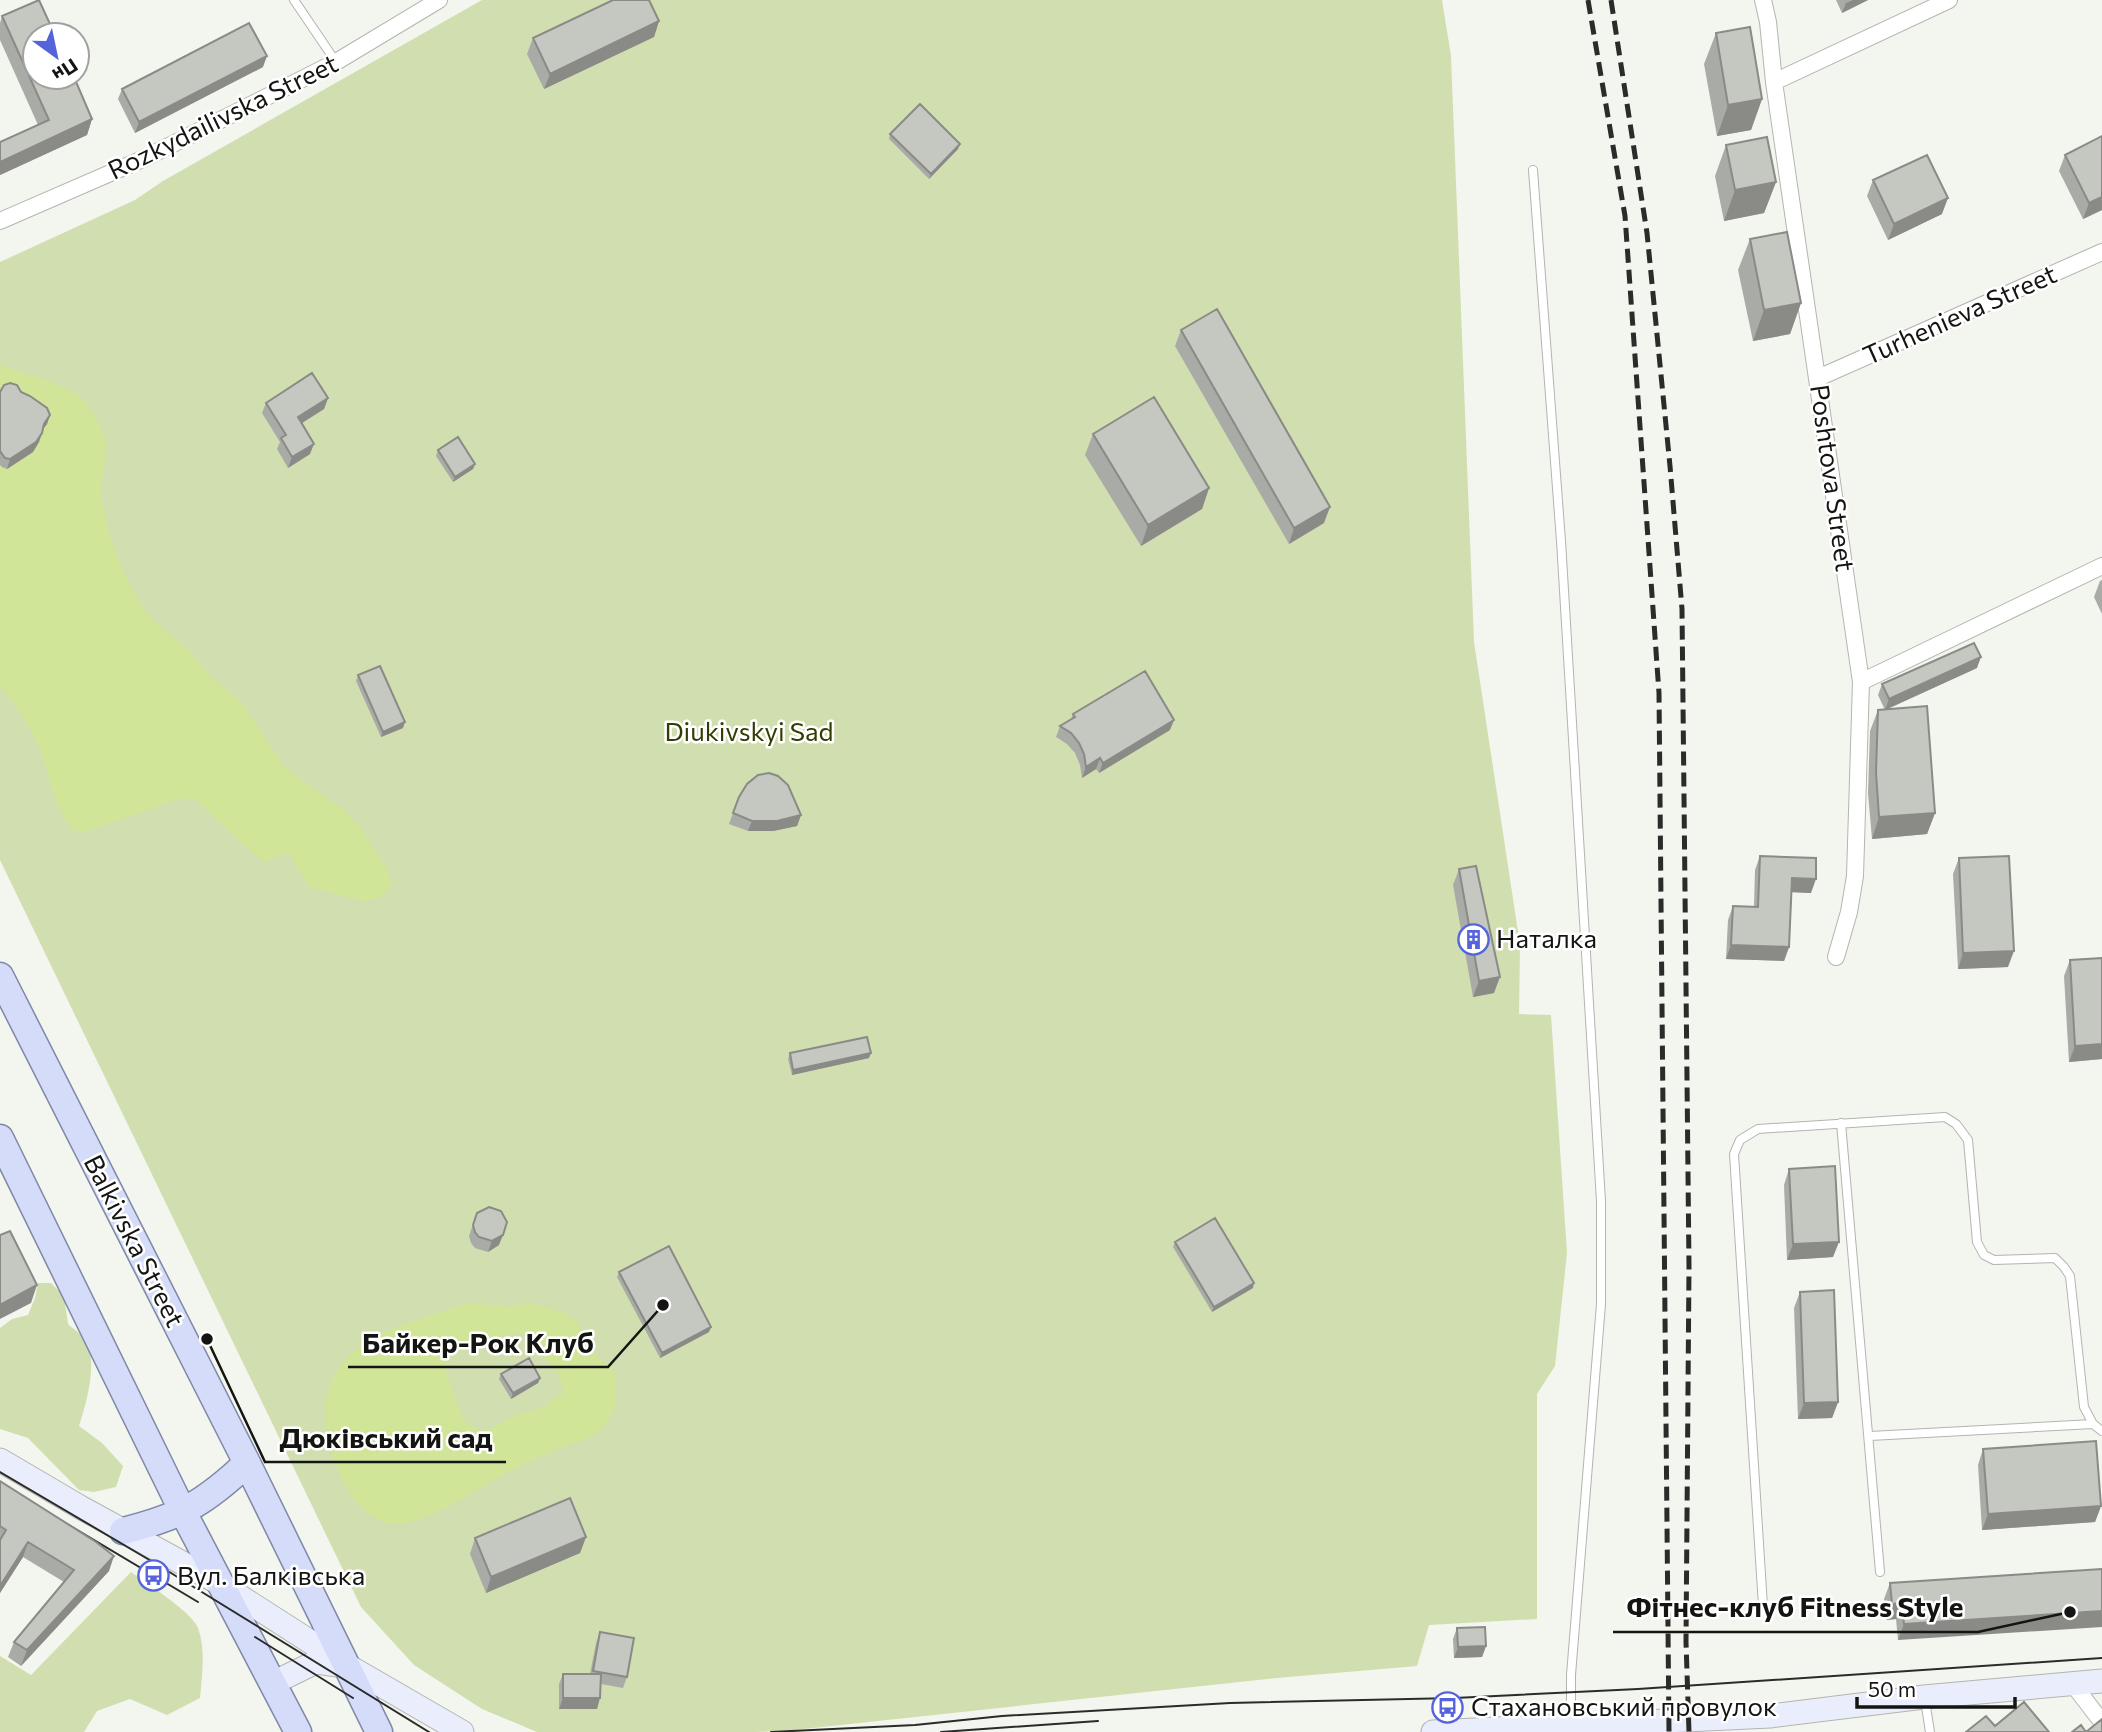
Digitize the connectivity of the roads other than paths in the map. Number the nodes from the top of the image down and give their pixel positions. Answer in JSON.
{"nodes":[{"id":1,"x":295,"y":0,"type":"edge"},
{"id":2,"x":439,"y":0,"type":"edge"},
{"id":3,"x":1763,"y":0,"type":"edge"},
{"id":4,"x":1949,"y":0,"type":"edge"},
{"id":5,"x":336,"y":62,"type":"junction"},
{"id":6,"x":1774,"y":82,"type":"junction"},
{"id":7,"x":1533,"y":170,"type":"dead end"},
{"id":8,"x":0,"y":221,"type":"edge"},
{"id":9,"x":2102,"y":252,"type":"edge"},
{"id":10,"x":1818,"y":378,"type":"junction"},
{"id":11,"x":2102,"y":566,"type":"edge"},
{"id":12,"x":1861,"y":682,"type":"junction"},
{"id":13,"x":1836,"y":957,"type":"dead end"},
{"id":14,"x":0,"y":976,"type":"edge"},
{"id":15,"x":1841,"y":1123,"type":"junction"},
{"id":16,"x":0,"y":1138,"type":"edge"},
{"id":17,"x":2093,"y":1424,"type":"junction"},
{"id":18,"x":2102,"y":1431,"type":"edge"},
{"id":19,"x":1870,"y":1436,"type":"junction"},
{"id":20,"x":0,"y":1460,"type":"edge"},
{"id":21,"x":247,"y":1463,"type":"junction"},
{"id":22,"x":183,"y":1512,"type":"junction"},
{"id":23,"x":124,"y":1531,"type":"junction"},
{"id":24,"x":1880,"y":1572,"type":"dead end"},
{"id":25,"x":219,"y":1583,"type":"junction"},
{"id":26,"x":1763,"y":1606,"type":"dead end"},
{"id":27,"x":348,"y":1666,"type":"junction"},
{"id":28,"x":2102,"y":1681,"type":"edge"},
{"id":29,"x":273,"y":1683,"type":"junction"},
{"id":30,"x":2072,"y":1683,"type":"junction"},
{"id":31,"x":1924,"y":1697,"type":"junction"},
{"id":32,"x":2102,"y":1722,"type":"edge"},
{"id":33,"x":1571,"y":1726,"type":"junction"},
{"id":34,"x":1631,"y":1728,"type":"edge"},
{"id":35,"x":298,"y":1732,"type":"edge"},
{"id":36,"x":379,"y":1732,"type":"edge"},
{"id":37,"x":462,"y":1732,"type":"edge"},
{"id":38,"x":1433,"y":1732,"type":"edge"},
{"id":39,"x":1444,"y":1732,"type":"edge"},
{"id":40,"x":1930,"y":1732,"type":"edge"}],
"edges":[{"from":1,"to":5,"type":"lane"},
{"from":2,"to":5,"type":"street","name":"Rozkydailivska Street"},
{"from":3,"to":6,"type":"street","name":"Poshtova Street"},
{"from":4,"to":6,"type":"street"},
{"from":5,"to":8,"type":"street","name":"Rozkydailivska Street"},
{"from":6,"to":10,"type":"street","name":"Poshtova Street"},
{"from":7,"to":33,"type":"lane"},
{"from":9,"to":10,"type":"street","name":"Turhenieva Street"},
{"from":10,"to":12,"type":"street","name":"Poshtova Street"},
{"from":11,"to":12,"type":"street"},
{"from":12,"to":13,"type":"street","name":"Poshtova Street"},
{"from":14,"to":21,"type":"main road","name":"Balkivska Street"},
{"from":15,"to":17,"type":"lane"},
{"from":15,"to":19,"type":"lane"},
{"from":15,"to":26,"type":"lane"},
{"from":16,"to":22,"type":"main road"},
{"from":17,"to":18,"type":"lane"},
{"from":17,"to":19,"type":"lane"},
{"from":19,"to":24,"type":"lane"},
{"from":20,"to":23,"type":"street"},
{"from":21,"to":22,"type":"main road"},
{"from":21,"to":27,"type":"main road","name":"Balkivska Street"},
{"from":22,"to":23,"type":"main road"},
{"from":22,"to":25,"type":"main road"},
{"from":23,"to":25,"type":"street"},
{"from":25,"to":27,"type":"street"},
{"from":25,"to":29,"type":"main road"},
{"from":27,"to":29,"type":"street"},
{"from":27,"to":36,"type":"main road","name":"Balkivska Street"},
{"from":27,"to":37,"type":"street"},
{"from":28,"to":30,"type":"street"},
{"from":29,"to":35,"type":"main road"},
{"from":30,"to":31,"type":"street"},
{"from":30,"to":32,"type":"street"},
{"from":31,"to":34,"type":"street"},
{"from":31,"to":40,"type":"lane"},
{"from":33,"to":34,"type":"street"},
{"from":33,"to":39,"type":"street"},
{"from":38,"to":39,"type":"street"}]}
